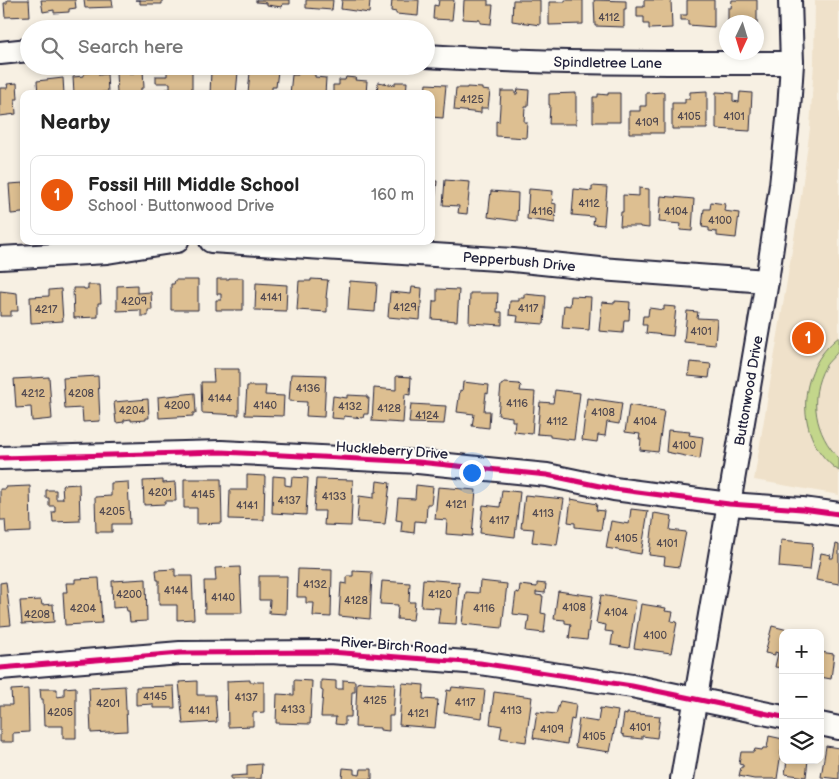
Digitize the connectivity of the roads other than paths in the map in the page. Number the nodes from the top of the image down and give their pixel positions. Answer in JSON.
{"nodes":[{"id":1,"x":790,"y":0,"type":"edge"},
{"id":2,"x":20,"y":51,"type":"edge"},
{"id":3,"x":0,"y":53,"type":"edge"},
{"id":4,"x":435,"y":56,"type":"edge"},
{"id":5,"x":792,"y":63,"type":"junction"},
{"id":6,"x":152,"y":245,"type":"edge"},
{"id":7,"x":275,"y":245,"type":"edge"},
{"id":8,"x":0,"y":258,"type":"edge"},
{"id":9,"x":767,"y":281,"type":"junction"},
{"id":10,"x":0,"y":458,"type":"edge"},
{"id":11,"x":729,"y":504,"type":"junction"},
{"id":12,"x":839,"y":514,"type":"edge"},
{"id":13,"x":0,"y":668,"type":"edge"},
{"id":14,"x":696,"y":700,"type":"junction"},
{"id":15,"x":779,"y":716,"type":"edge"},
{"id":16,"x":824,"y":725,"type":"edge"},
{"id":17,"x":839,"y":728,"type":"edge"},
{"id":18,"x":682,"y":779,"type":"edge"}],
"edges":[{"from":1,"to":5,"type":"street","name":"Buttonwood Drive"},
{"from":2,"to":3,"type":"street"},
{"from":4,"to":5,"type":"street","name":"Spindletree Lane"},
{"from":5,"to":9,"type":"street","name":"Buttonwood Drive"},
{"from":6,"to":8,"type":"street"},
{"from":7,"to":9,"type":"street","name":"Pepperbush Drive"},
{"from":9,"to":11,"type":"street","name":"Buttonwood Drive"},
{"from":10,"to":11,"type":"street","name":"Huckleberry Drive"},
{"from":11,"to":12,"type":"street","name":"Huckleberry Drive"},
{"from":11,"to":14,"type":"street","name":"Buttonwood Drive"},
{"from":13,"to":14,"type":"street","name":"River Birch Road"},
{"from":14,"to":15,"type":"street","name":"River Birch Road"},
{"from":14,"to":18,"type":"street","name":"Buttonwood Drive"},
{"from":16,"to":17,"type":"street"}]}
